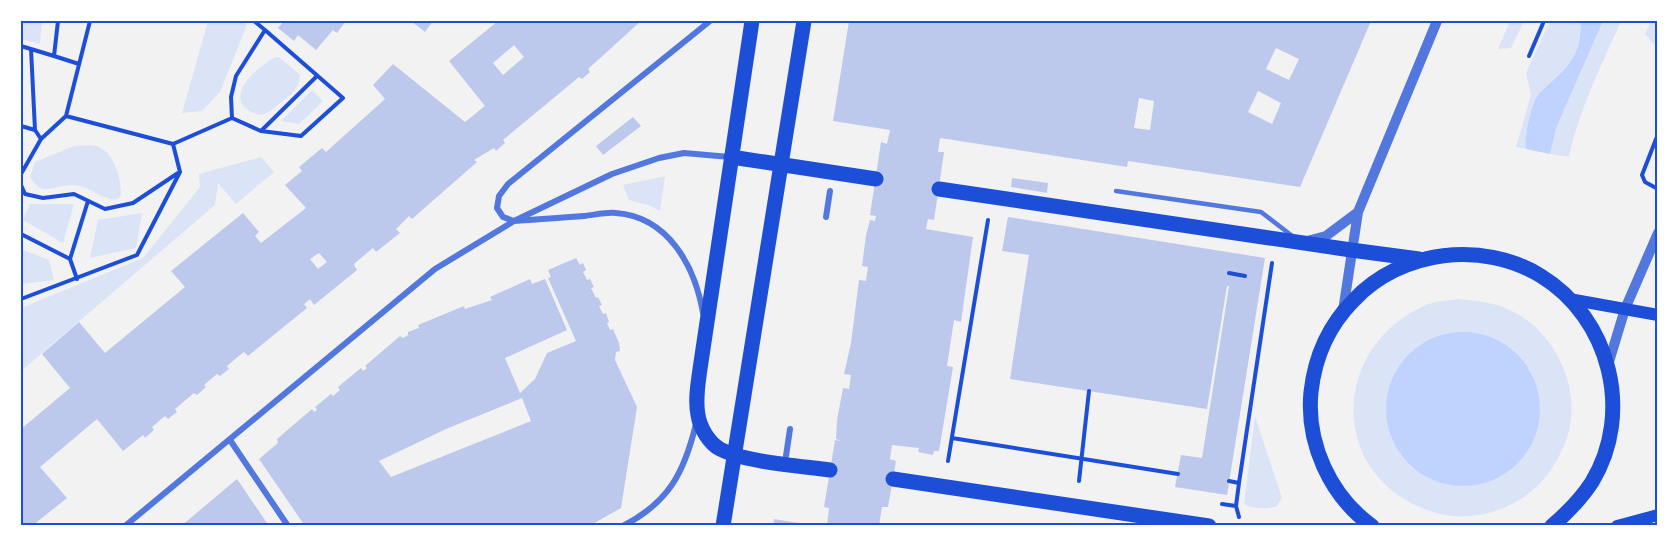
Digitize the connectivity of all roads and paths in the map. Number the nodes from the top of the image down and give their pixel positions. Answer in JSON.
{"nodes":[{"id":1,"x":58,"y":21,"type":"edge"},
{"id":2,"x":90,"y":21,"type":"edge"},
{"id":3,"x":254,"y":21,"type":"edge"},
{"id":4,"x":710,"y":21,"type":"edge"},
{"id":5,"x":752,"y":21,"type":"edge"},
{"id":6,"x":804,"y":21,"type":"edge"},
{"id":7,"x":1437,"y":21,"type":"edge"},
{"id":8,"x":1544,"y":21,"type":"edge"},
{"id":9,"x":265,"y":30,"type":"junction"},
{"id":10,"x":21,"y":46,"type":"edge"},
{"id":11,"x":30,"y":49,"type":"junction"},
{"id":12,"x":54,"y":56,"type":"junction"},
{"id":13,"x":1529,"y":56,"type":"dead end"},
{"id":14,"x":79,"y":64,"type":"junction"},
{"id":15,"x":317,"y":76,"type":"junction"},
{"id":16,"x":66,"y":116,"type":"junction"},
{"id":17,"x":232,"y":118,"type":"junction"},
{"id":18,"x":21,"y":126,"type":"edge"},
{"id":19,"x":34,"y":130,"type":"junction"},
{"id":20,"x":261,"y":131,"type":"junction"},
{"id":21,"x":1658,"y":134,"type":"edge"},
{"id":22,"x":41,"y":139,"type":"junction"},
{"id":23,"x":173,"y":144,"type":"junction"},
{"id":24,"x":731,"y":157,"type":"junction"},
{"id":25,"x":781,"y":165,"type":"junction"},
{"id":26,"x":180,"y":172,"type":"junction"},
{"id":27,"x":21,"y":174,"type":"edge"},
{"id":28,"x":876,"y":179,"type":"dead end"},
{"id":29,"x":831,"y":183,"type":"junction"},
{"id":30,"x":21,"y":185,"type":"edge"},
{"id":31,"x":939,"y":189,"type":"dead end"},
{"id":32,"x":1658,"y":189,"type":"edge"},
{"id":33,"x":1116,"y":191,"type":"dead end"},
{"id":34,"x":88,"y":201,"type":"junction"},
{"id":35,"x":1358,"y":212,"type":"junction"},
{"id":36,"x":826,"y":217,"type":"dead end"},
{"id":37,"x":988,"y":219,"type":"dead end"},
{"id":38,"x":514,"y":221,"type":"junction"},
{"id":39,"x":1658,"y":233,"type":"edge"},
{"id":40,"x":21,"y":234,"type":"edge"},
{"id":41,"x":1300,"y":243,"type":"junction"},
{"id":42,"x":1351,"y":250,"type":"junction"},
{"id":43,"x":1280,"y":257,"type":"dead end"},
{"id":44,"x":70,"y":259,"type":"junction"},
{"id":45,"x":1422,"y":259,"type":"junction"},
{"id":46,"x":1229,"y":273,"type":"dead end"},
{"id":47,"x":1245,"y":276,"type":"dead end"},
{"id":48,"x":77,"y":279,"type":"junction"},
{"id":49,"x":21,"y":299,"type":"edge"},
{"id":50,"x":1569,"y":299,"type":"junction"},
{"id":51,"x":1625,"y":309,"type":"junction"},
{"id":52,"x":1343,"y":311,"type":"junction"},
{"id":53,"x":1658,"y":315,"type":"edge"},
{"id":54,"x":706,"y":329,"type":"junction"},
{"id":55,"x":1608,"y":365,"type":"junction"},
{"id":56,"x":1089,"y":391,"type":"dead end"},
{"id":57,"x":698,"y":418,"type":"junction"},
{"id":58,"x":790,"y":429,"type":"dead end"},
{"id":59,"x":952,"y":438,"type":"junction"},
{"id":60,"x":230,"y":440,"type":"junction"},
{"id":61,"x":735,"y":456,"type":"junction"},
{"id":62,"x":1081,"y":459,"type":"junction"},
{"id":63,"x":785,"y":460,"type":"junction"},
{"id":64,"x":938,"y":466,"type":"dead end"},
{"id":65,"x":830,"y":470,"type":"dead end"},
{"id":66,"x":1178,"y":474,"type":"dead end"},
{"id":67,"x":893,"y":479,"type":"dead end"},
{"id":68,"x":1230,"y":481,"type":"dead end"},
{"id":69,"x":1079,"y":482,"type":"dead end"},
{"id":70,"x":1239,"y":483,"type":"junction"},
{"id":71,"x":1658,"y":514,"type":"edge"},
{"id":72,"x":1239,"y":517,"type":"dead end"},
{"id":73,"x":125,"y":526,"type":"edge"},
{"id":74,"x":288,"y":526,"type":"edge"},
{"id":75,"x":623,"y":526,"type":"edge"},
{"id":76,"x":723,"y":526,"type":"edge"},
{"id":77,"x":1209,"y":526,"type":"edge"},
{"id":78,"x":1372,"y":526,"type":"edge"},
{"id":79,"x":1552,"y":526,"type":"edge"},
{"id":80,"x":1617,"y":526,"type":"edge"}],
"edges":[{"from":1,"to":12,"type":"path"},
{"from":2,"to":14,"type":"path"},
{"from":3,"to":9,"type":"path"},
{"from":4,"to":38,"type":"street"},
{"from":5,"to":24,"type":"main road"},
{"from":6,"to":25,"type":"main road"},
{"from":7,"to":35,"type":"street"},
{"from":8,"to":13,"type":"path"},
{"from":9,"to":15,"type":"path"},
{"from":9,"to":17,"type":"path"},
{"from":10,"to":11,"type":"path"},
{"from":11,"to":12,"type":"path"},
{"from":11,"to":19,"type":"path"},
{"from":12,"to":14,"type":"path"},
{"from":14,"to":16,"type":"path"},
{"from":15,"to":20,"type":"path"},
{"from":15,"to":20,"type":"path"},
{"from":16,"to":22,"type":"path"},
{"from":16,"to":23,"type":"path"},
{"from":17,"to":20,"type":"path"},
{"from":17,"to":23,"type":"path"},
{"from":18,"to":19,"type":"path"},
{"from":19,"to":22,"type":"path"},
{"from":21,"to":32,"type":"path"},
{"from":22,"to":27,"type":"path"},
{"from":23,"to":26,"type":"path"},
{"from":24,"to":25,"type":"main road"},
{"from":24,"to":38,"type":"street"},
{"from":24,"to":54,"type":"main road"},
{"from":25,"to":29,"type":"main road"},
{"from":25,"to":61,"type":"main road"},
{"from":26,"to":34,"type":"path"},
{"from":26,"to":48,"type":"path"},
{"from":28,"to":29,"type":"main road"},
{"from":29,"to":36,"type":"street"},
{"from":30,"to":34,"type":"path"},
{"from":31,"to":41,"type":"main road"},
{"from":33,"to":41,"type":"lane"},
{"from":34,"to":44,"type":"path"},
{"from":35,"to":41,"type":"street"},
{"from":35,"to":42,"type":"street"},
{"from":37,"to":59,"type":"path"},
{"from":38,"to":54,"type":"street"},
{"from":38,"to":60,"type":"street"},
{"from":39,"to":51,"type":"street"},
{"from":40,"to":44,"type":"path"},
{"from":41,"to":42,"type":"main road"},
{"from":42,"to":45,"type":"main road"},
{"from":42,"to":52,"type":"street"},
{"from":43,"to":70,"type":"path"},
{"from":44,"to":48,"type":"path"},
{"from":45,"to":50,"type":"main road"},
{"from":45,"to":52,"type":"main road"},
{"from":46,"to":47,"type":"path"},
{"from":48,"to":49,"type":"path"},
{"from":50,"to":51,"type":"main road"},
{"from":50,"to":55,"type":"main road"},
{"from":51,"to":53,"type":"main road"},
{"from":51,"to":55,"type":"street"},
{"from":52,"to":78,"type":"main road"},
{"from":54,"to":57,"type":"main road"},
{"from":55,"to":79,"type":"main road"},
{"from":56,"to":62,"type":"path"},
{"from":57,"to":61,"type":"main road"},
{"from":57,"to":75,"type":"street"},
{"from":58,"to":63,"type":"street"},
{"from":59,"to":62,"type":"path"},
{"from":59,"to":64,"type":"path"},
{"from":60,"to":73,"type":"street"},
{"from":60,"to":74,"type":"street"},
{"from":61,"to":63,"type":"main road"},
{"from":61,"to":76,"type":"main road"},
{"from":62,"to":66,"type":"path"},
{"from":62,"to":69,"type":"path"},
{"from":63,"to":65,"type":"main road"},
{"from":67,"to":77,"type":"main road"},
{"from":68,"to":70,"type":"path"},
{"from":70,"to":72,"type":"path"},
{"from":71,"to":80,"type":"main road"}]}
